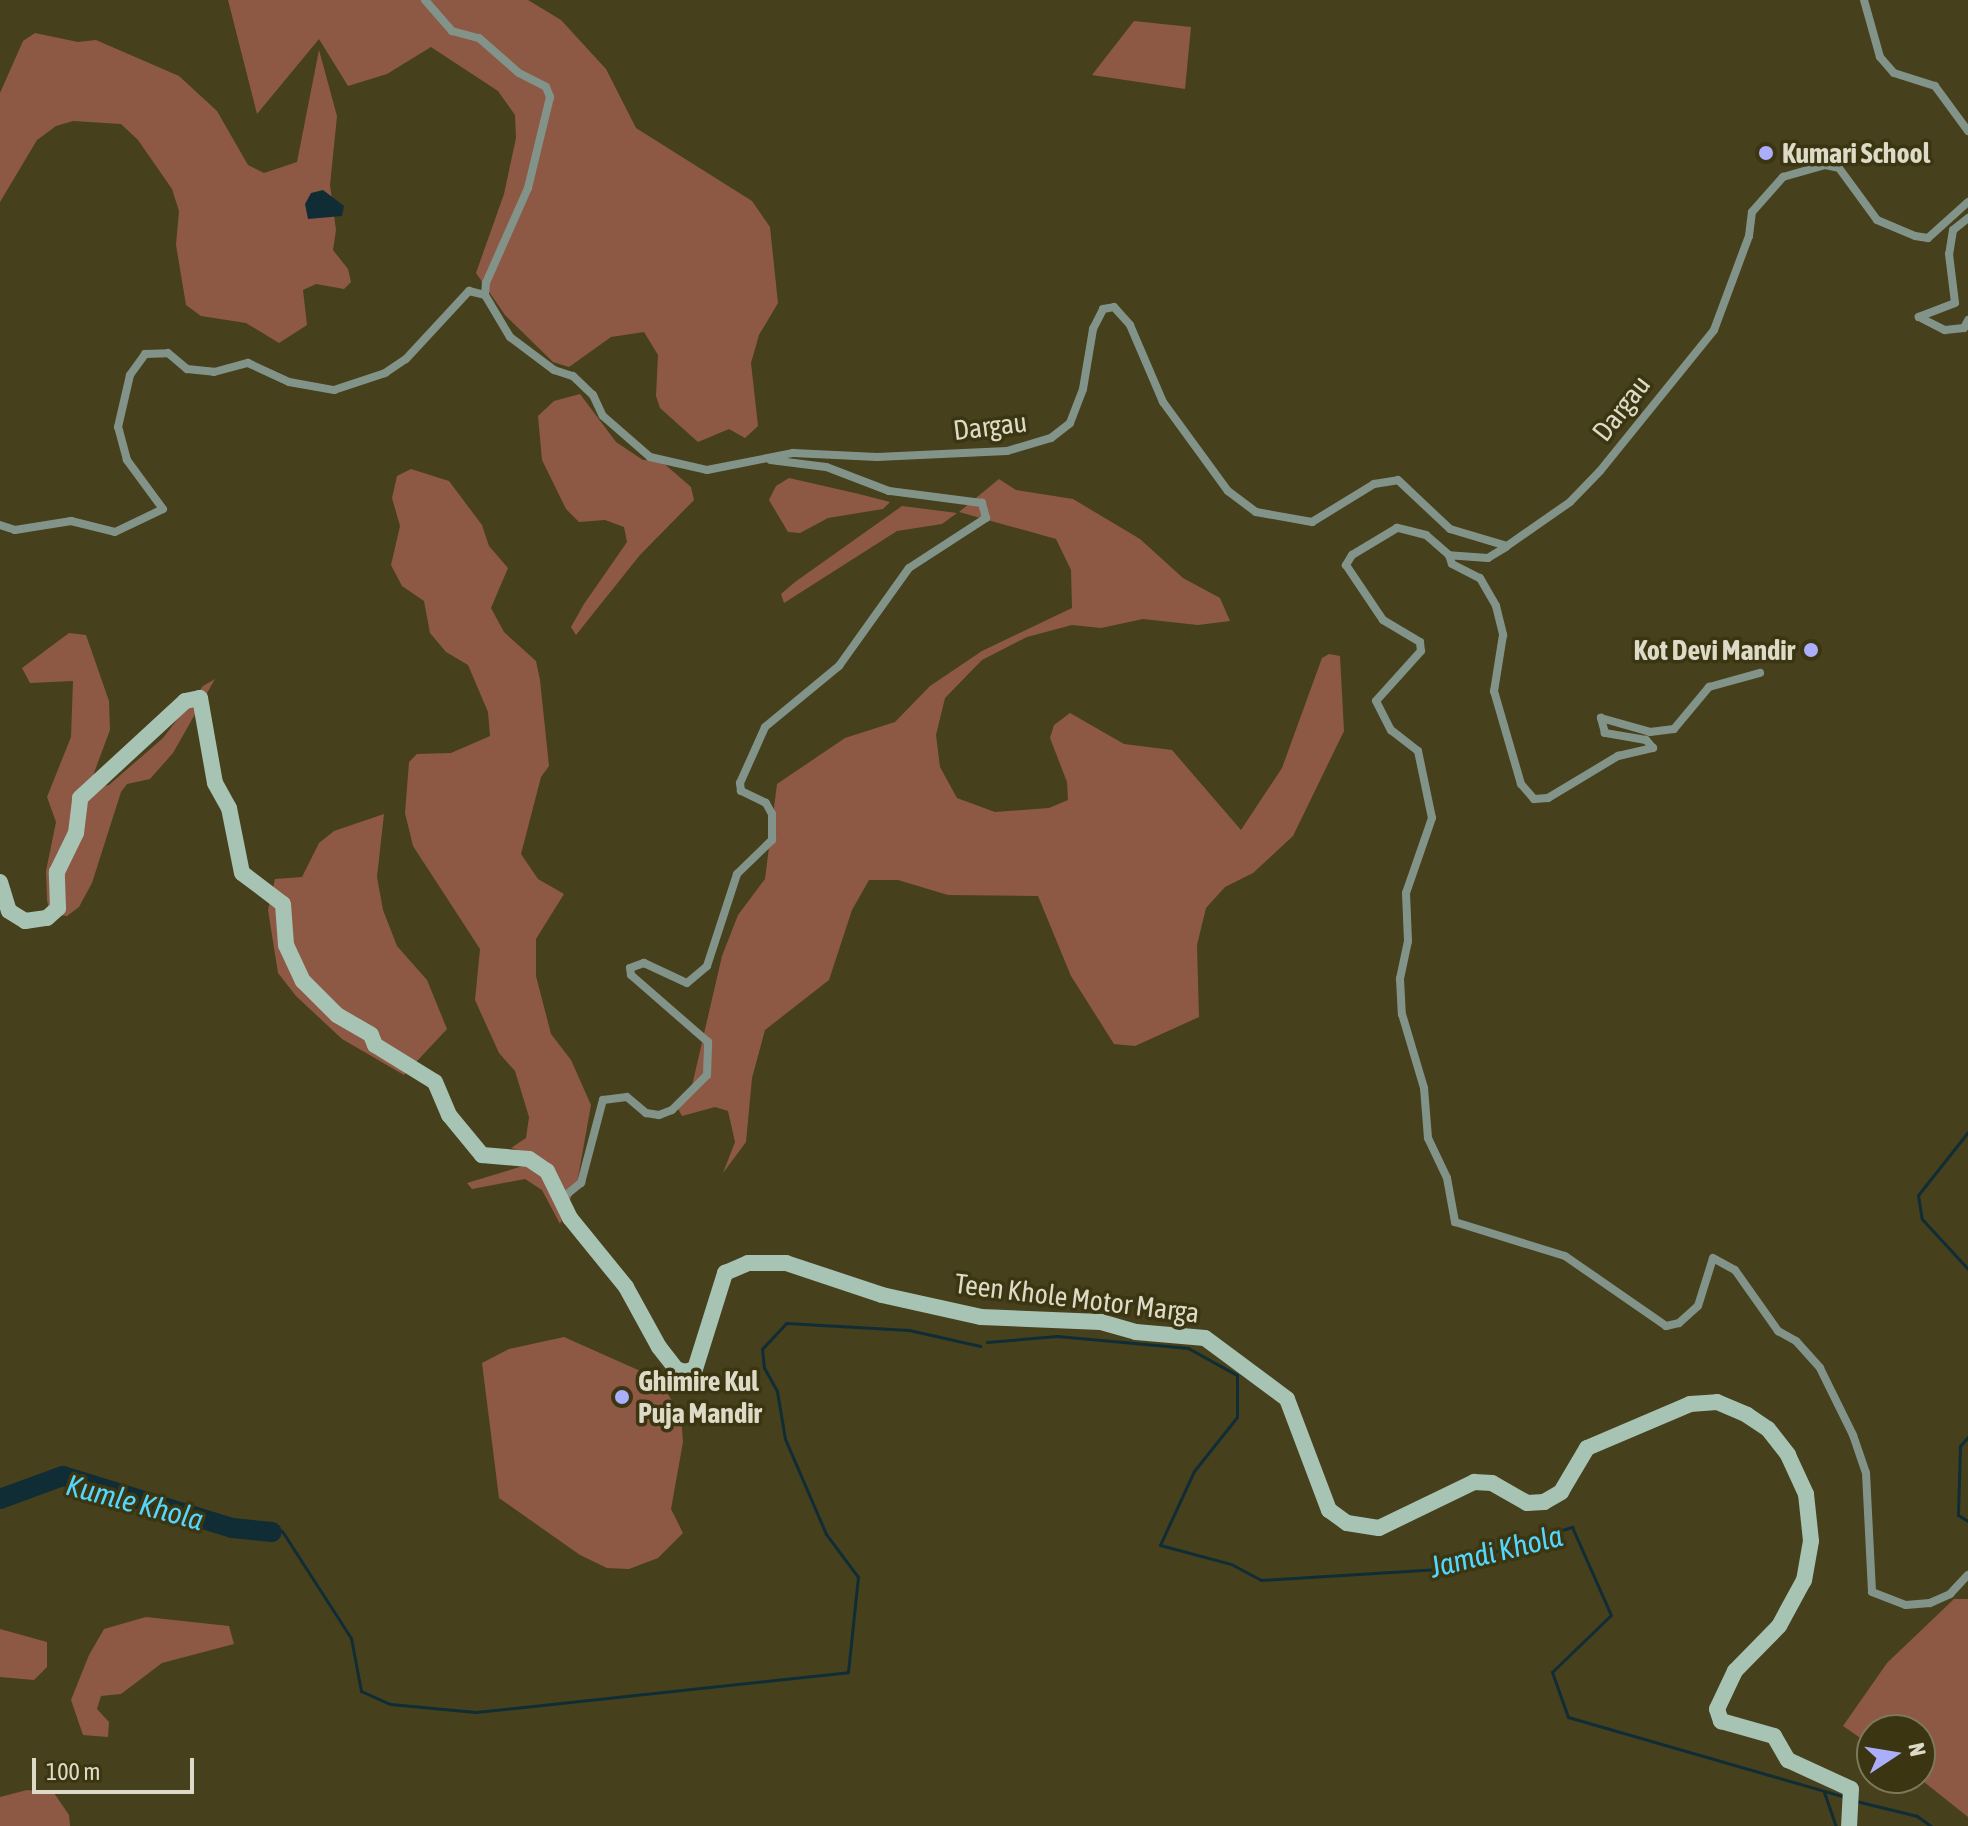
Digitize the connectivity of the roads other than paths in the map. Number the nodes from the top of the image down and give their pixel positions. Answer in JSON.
{"nodes":[{"id":1,"x":425,"y":0,"type":"edge"},
{"id":2,"x":1864,"y":0,"type":"edge"},
{"id":3,"x":1968,"y":131,"type":"edge"},
{"id":4,"x":1968,"y":202,"type":"edge"},
{"id":5,"x":1968,"y":218,"type":"edge"},
{"id":6,"x":485,"y":295,"type":"junction"},
{"id":7,"x":1968,"y":320,"type":"edge"},
{"id":8,"x":761,"y":459,"type":"junction"},
{"id":9,"x":0,"y":525,"type":"edge"},
{"id":10,"x":1507,"y":546,"type":"junction"},
{"id":11,"x":1449,"y":555,"type":"junction"},
{"id":12,"x":1760,"y":673,"type":"dead end"},
{"id":13,"x":0,"y":882,"type":"edge"},
{"id":14,"x":561,"y":1199,"type":"junction"},
{"id":15,"x":1968,"y":1575,"type":"edge"},
{"id":16,"x":1849,"y":1822,"type":"edge"}],
"edges":[{"from":1,"to":6,"type":"street"},
{"from":2,"to":3,"type":"street"},
{"from":4,"to":10,"type":"street","name":"Dargau"},
{"from":5,"to":7,"type":"street"},
{"from":6,"to":8,"type":"street","name":"Dargau"},
{"from":6,"to":9,"type":"street"},
{"from":8,"to":10,"type":"street","name":"Dargau"},
{"from":8,"to":14,"type":"street"},
{"from":10,"to":11,"type":"street"},
{"from":11,"to":12,"type":"street"},
{"from":11,"to":15,"type":"street"},
{"from":13,"to":14,"type":"street","name":"Teen Khole Motor Marga"},
{"from":14,"to":16,"type":"street","name":"Teen Khole Motor Marga"}]}
